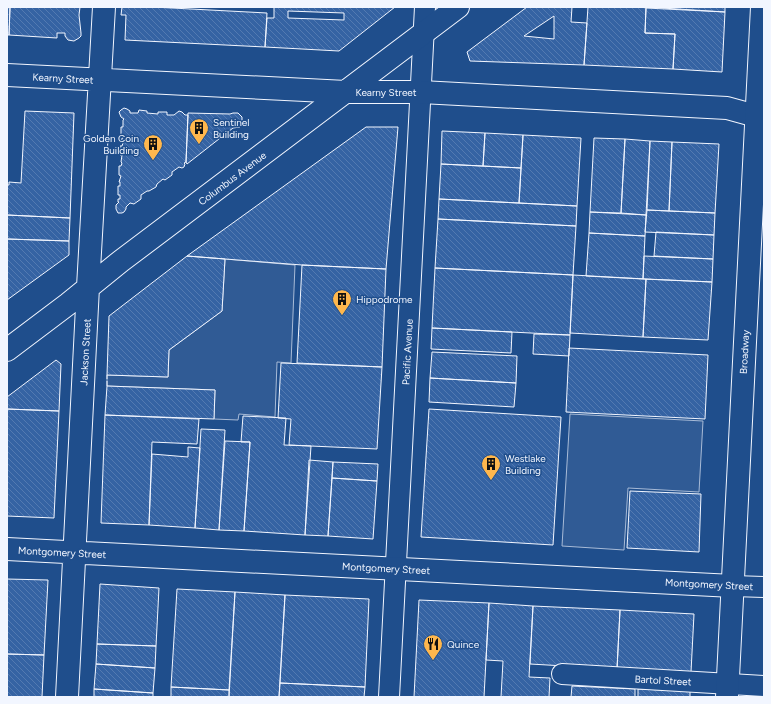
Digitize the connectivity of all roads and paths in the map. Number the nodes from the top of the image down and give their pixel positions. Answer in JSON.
{"nodes":[{"id":1,"x":104,"y":7,"type":"edge"},
{"id":2,"x":425,"y":7,"type":"edge"},
{"id":3,"x":458,"y":7,"type":"edge"},
{"id":4,"x":762,"y":7,"type":"edge"},
{"id":5,"x":424,"y":32,"type":"junction"},
{"id":6,"x":7,"y":75,"type":"edge"},
{"id":7,"x":101,"y":80,"type":"junction"},
{"id":8,"x":346,"y":92,"type":"junction"},
{"id":9,"x":421,"y":92,"type":"junction"},
{"id":10,"x":760,"y":117,"type":"edge"},
{"id":11,"x":88,"y":287,"type":"junction"},
{"id":12,"x":7,"y":350,"type":"edge"},
{"id":13,"x":7,"y":549,"type":"edge"},
{"id":14,"x":75,"y":553,"type":"junction"},
{"id":15,"x":396,"y":568,"type":"junction"},
{"id":16,"x":733,"y":586,"type":"junction"},
{"id":17,"x":764,"y":587,"type":"edge"},
{"id":18,"x":562,"y":674,"type":"dead end"},
{"id":19,"x":764,"y":686,"type":"edge"},
{"id":20,"x":728,"y":691,"type":"edge"},
{"id":21,"x":68,"y":697,"type":"edge"},
{"id":22,"x":389,"y":697,"type":"edge"}],
"edges":[{"from":1,"to":7,"type":"street","name":"Jackson Street"},
{"from":2,"to":5,"type":"street","name":"Pacific Avenue"},
{"from":3,"to":5,"type":"street","name":"Columbus Avenue"},
{"from":4,"to":10,"type":"street","name":"Broadway"},
{"from":5,"to":8,"type":"street","name":"Columbus Avenue"},
{"from":5,"to":9,"type":"street","name":"Pacific Avenue"},
{"from":6,"to":7,"type":"street","name":"Kearny Street"},
{"from":7,"to":8,"type":"street","name":"Kearny Street"},
{"from":7,"to":11,"type":"street","name":"Jackson Street"},
{"from":8,"to":9,"type":"street","name":"Kearny Street"},
{"from":8,"to":11,"type":"street","name":"Columbus Avenue"},
{"from":9,"to":10,"type":"street","name":"Kearny Street"},
{"from":9,"to":15,"type":"street","name":"Pacific Avenue"},
{"from":10,"to":16,"type":"street","name":"Broadway"},
{"from":11,"to":12,"type":"street","name":"Columbus Avenue"},
{"from":11,"to":14,"type":"street","name":"Jackson Street"},
{"from":13,"to":14,"type":"street","name":"Montgomery Street"},
{"from":14,"to":15,"type":"street","name":"Montgomery Street"},
{"from":14,"to":21,"type":"street","name":"Jackson Street"},
{"from":15,"to":16,"type":"street","name":"Montgomery Street"},
{"from":15,"to":22,"type":"street","name":"Pacific Avenue"},
{"from":16,"to":17,"type":"street","name":"Montgomery Street"},
{"from":16,"to":20,"type":"street","name":"Broadway"},
{"from":18,"to":20,"type":"street","name":"Bartol Street"},
{"from":19,"to":20,"type":"street","name":"Bartol Street"}]}
